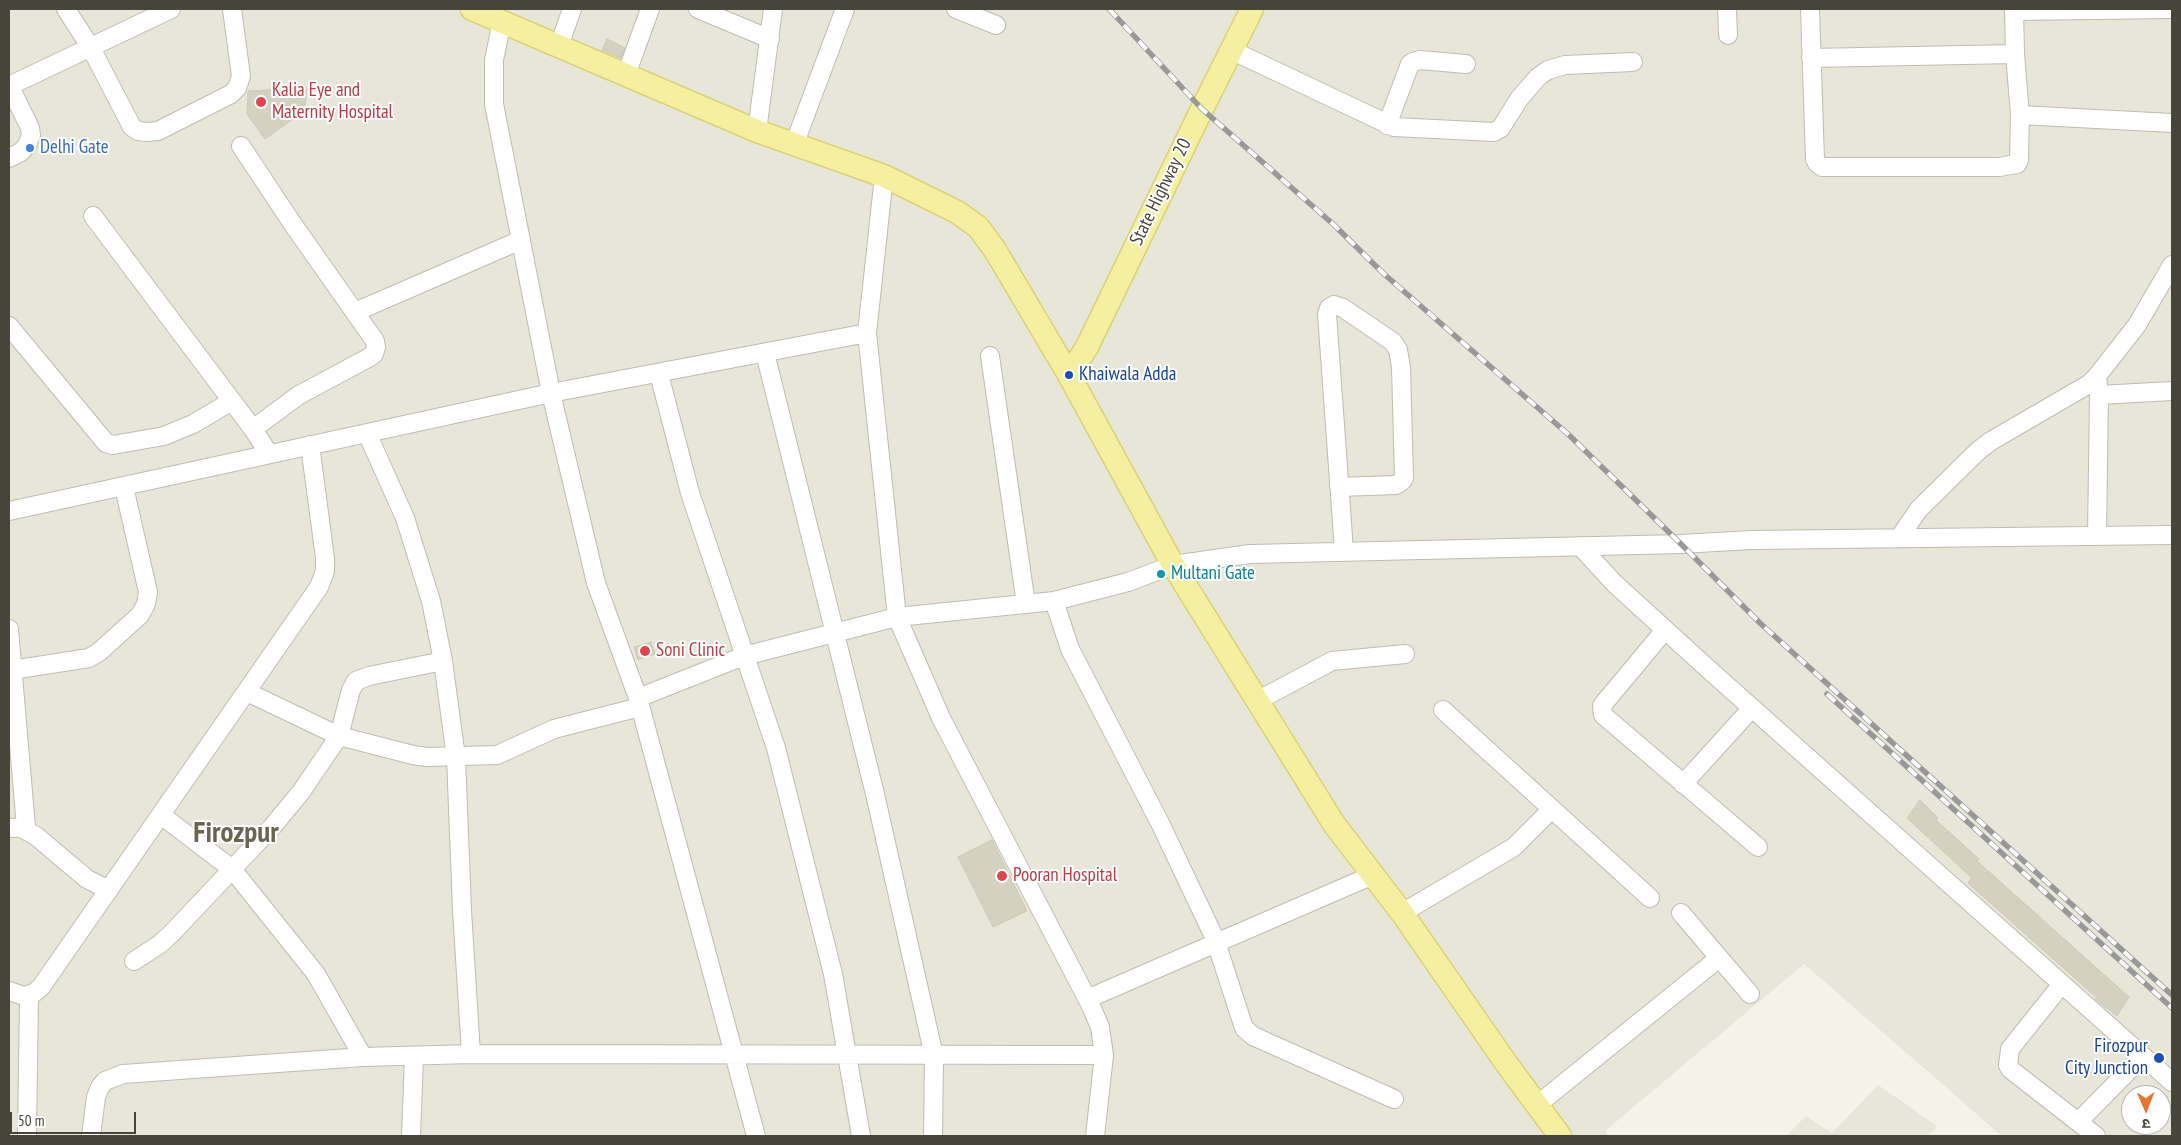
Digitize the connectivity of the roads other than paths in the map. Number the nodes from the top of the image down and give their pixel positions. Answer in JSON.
{"nodes":[{"id":1,"x":66,"y":9,"type":"edge"},
{"id":2,"x":171,"y":9,"type":"edge"},
{"id":3,"x":232,"y":9,"type":"edge"},
{"id":4,"x":472,"y":9,"type":"edge"},
{"id":5,"x":572,"y":9,"type":"edge"},
{"id":6,"x":650,"y":9,"type":"edge"},
{"id":7,"x":698,"y":9,"type":"edge"},
{"id":8,"x":773,"y":9,"type":"edge"},
{"id":9,"x":845,"y":9,"type":"edge"},
{"id":10,"x":956,"y":9,"type":"edge"},
{"id":11,"x":1252,"y":9,"type":"edge"},
{"id":12,"x":1727,"y":9,"type":"edge"},
{"id":13,"x":1810,"y":9,"type":"edge"},
{"id":14,"x":2172,"y":9,"type":"edge"},
{"id":15,"x":2014,"y":10,"type":"edge"},
{"id":16,"x":502,"y":22,"type":"junction"},
{"id":17,"x":996,"y":25,"type":"dead end"},
{"id":18,"x":1728,"y":35,"type":"dead end"},
{"id":19,"x":770,"y":39,"type":"junction"},
{"id":20,"x":559,"y":46,"type":"junction"},
{"id":21,"x":92,"y":48,"type":"junction"},
{"id":22,"x":1231,"y":50,"type":"junction"},
{"id":23,"x":2015,"y":54,"type":"junction"},
{"id":24,"x":1812,"y":58,"type":"junction"},
{"id":25,"x":1633,"y":62,"type":"dead end"},
{"id":26,"x":1466,"y":64,"type":"dead end"},
{"id":27,"x":626,"y":74,"type":"junction"},
{"id":28,"x":9,"y":85,"type":"edge"},
{"id":29,"x":2020,"y":116,"type":"junction"},
{"id":30,"x":2172,"y":123,"type":"edge"},
{"id":31,"x":1387,"y":125,"type":"junction"},
{"id":32,"x":757,"y":131,"type":"junction"},
{"id":33,"x":794,"y":145,"type":"junction"},
{"id":34,"x":241,"y":146,"type":"dead end"},
{"id":35,"x":9,"y":158,"type":"edge"},
{"id":36,"x":884,"y":176,"type":"junction"},
{"id":37,"x":94,"y":216,"type":"dead end"},
{"id":38,"x":521,"y":240,"type":"junction"},
{"id":39,"x":2172,"y":265,"type":"edge"},
{"id":40,"x":355,"y":312,"type":"junction"},
{"id":41,"x":9,"y":326,"type":"edge"},
{"id":42,"x":867,"y":333,"type":"junction"},
{"id":43,"x":765,"y":353,"type":"junction"},
{"id":44,"x":990,"y":356,"type":"dead end"},
{"id":45,"x":659,"y":374,"type":"junction"},
{"id":46,"x":1069,"y":375,"type":"junction"},
{"id":47,"x":2098,"y":376,"type":"junction"},
{"id":48,"x":2172,"y":392,"type":"edge"},
{"id":49,"x":551,"y":393,"type":"junction"},
{"id":50,"x":2099,"y":395,"type":"junction"},
{"id":51,"x":232,"y":401,"type":"junction"},
{"id":52,"x":253,"y":428,"type":"junction"},
{"id":53,"x":367,"y":433,"type":"junction"},
{"id":54,"x":310,"y":444,"type":"junction"},
{"id":55,"x":269,"y":454,"type":"junction"},
{"id":56,"x":124,"y":487,"type":"junction"},
{"id":57,"x":1340,"y":487,"type":"junction"},
{"id":58,"x":9,"y":512,"type":"edge"},
{"id":59,"x":2172,"y":535,"type":"edge"},
{"id":60,"x":2097,"y":536,"type":"junction"},
{"id":61,"x":1899,"y":538,"type":"junction"},
{"id":62,"x":1580,"y":546,"type":"junction"},
{"id":63,"x":1344,"y":551,"type":"junction"},
{"id":64,"x":1173,"y":565,"type":"junction"},
{"id":65,"x":1054,"y":601,"type":"junction"},
{"id":66,"x":1026,"y":604,"type":"junction"},
{"id":67,"x":897,"y":617,"type":"junction"},
{"id":68,"x":9,"y":630,"type":"edge"},
{"id":69,"x":1666,"y":630,"type":"junction"},
{"id":70,"x":834,"y":632,"type":"junction"},
{"id":71,"x":1405,"y":654,"type":"dead end"},
{"id":72,"x":744,"y":656,"type":"junction"},
{"id":73,"x":443,"y":661,"type":"junction"},
{"id":74,"x":12,"y":670,"type":"junction"},
{"id":75,"x":247,"y":692,"type":"junction"},
{"id":76,"x":1257,"y":701,"type":"junction"},
{"id":77,"x":639,"y":702,"type":"junction"},
{"id":78,"x":1752,"y":708,"type":"junction"},
{"id":79,"x":1443,"y":710,"type":"dead end"},
{"id":80,"x":339,"y":736,"type":"junction"},
{"id":81,"x":456,"y":757,"type":"junction"},
{"id":82,"x":1683,"y":784,"type":"junction"},
{"id":83,"x":1552,"y":809,"type":"junction"},
{"id":84,"x":161,"y":815,"type":"junction"},
{"id":85,"x":15,"y":828,"type":"edge"},
{"id":86,"x":1758,"y":847,"type":"dead end"},
{"id":87,"x":232,"y":869,"type":"junction"},
{"id":88,"x":1373,"y":875,"type":"junction"},
{"id":89,"x":109,"y":890,"type":"junction"},
{"id":90,"x":1650,"y":898,"type":"dead end"},
{"id":91,"x":1402,"y":913,"type":"junction"},
{"id":92,"x":1681,"y":913,"type":"dead end"},
{"id":93,"x":1217,"y":944,"type":"junction"},
{"id":94,"x":1718,"y":958,"type":"junction"},
{"id":95,"x":134,"y":961,"type":"dead end"},
{"id":96,"x":2062,"y":984,"type":"junction"},
{"id":97,"x":9,"y":991,"type":"edge"},
{"id":98,"x":1750,"y":994,"type":"dead end"},
{"id":99,"x":29,"y":995,"type":"junction"},
{"id":100,"x":1087,"y":998,"type":"junction"},
{"id":101,"x":471,"y":1054,"type":"junction"},
{"id":102,"x":1104,"y":1055,"type":"junction"},
{"id":103,"x":414,"y":1056,"type":"junction"},
{"id":104,"x":736,"y":1056,"type":"junction"},
{"id":105,"x":847,"y":1056,"type":"junction"},
{"id":106,"x":934,"y":1056,"type":"junction"},
{"id":107,"x":2143,"y":1056,"type":"junction"},
{"id":108,"x":363,"y":1057,"type":"junction"},
{"id":109,"x":2172,"y":1082,"type":"edge"},
{"id":110,"x":1394,"y":1099,"type":"dead end"},
{"id":111,"x":1537,"y":1105,"type":"junction"},
{"id":112,"x":2079,"y":1122,"type":"junction"},
{"id":113,"x":27,"y":1136,"type":"edge"},
{"id":114,"x":91,"y":1136,"type":"edge"},
{"id":115,"x":411,"y":1136,"type":"edge"},
{"id":116,"x":756,"y":1136,"type":"edge"},
{"id":117,"x":861,"y":1136,"type":"edge"},
{"id":118,"x":933,"y":1136,"type":"edge"},
{"id":119,"x":1094,"y":1136,"type":"edge"},
{"id":120,"x":1560,"y":1136,"type":"edge"},
{"id":121,"x":2096,"y":1136,"type":"edge"}],
"edges":[{"from":1,"to":21,"type":"street"},
{"from":2,"to":21,"type":"street"},
{"from":3,"to":21,"type":"street"},
{"from":4,"to":16,"type":"main road"},
{"from":5,"to":20,"type":"street"},
{"from":6,"to":27,"type":"street"},
{"from":7,"to":19,"type":"street"},
{"from":8,"to":19,"type":"street"},
{"from":9,"to":33,"type":"street"},
{"from":10,"to":17,"type":"street"},
{"from":11,"to":22,"type":"main road","name":"State Highway 20"},
{"from":12,"to":18,"type":"street"},
{"from":13,"to":24,"type":"street"},
{"from":14,"to":15,"type":"street"},
{"from":15,"to":23,"type":"street"},
{"from":16,"to":20,"type":"main road"},
{"from":16,"to":38,"type":"street"},
{"from":19,"to":32,"type":"street"},
{"from":20,"to":27,"type":"main road"},
{"from":21,"to":28,"type":"street"},
{"from":22,"to":31,"type":"street"},
{"from":22,"to":46,"type":"main road","name":"State Highway 20"},
{"from":23,"to":24,"type":"street"},
{"from":23,"to":29,"type":"street"},
{"from":24,"to":29,"type":"street"},
{"from":25,"to":31,"type":"street"},
{"from":26,"to":31,"type":"street"},
{"from":27,"to":32,"type":"main road"},
{"from":28,"to":35,"type":"street"},
{"from":29,"to":30,"type":"street"},
{"from":32,"to":33,"type":"main road"},
{"from":33,"to":36,"type":"main road"},
{"from":34,"to":40,"type":"street"},
{"from":36,"to":42,"type":"street"},
{"from":36,"to":46,"type":"main road"},
{"from":37,"to":51,"type":"street"},
{"from":38,"to":40,"type":"street"},
{"from":38,"to":49,"type":"street"},
{"from":39,"to":47,"type":"street"},
{"from":40,"to":52,"type":"street"},
{"from":41,"to":51,"type":"street"},
{"from":42,"to":43,"type":"street"},
{"from":42,"to":67,"type":"street"},
{"from":43,"to":45,"type":"street"},
{"from":43,"to":70,"type":"street"},
{"from":44,"to":66,"type":"street"},
{"from":45,"to":49,"type":"street"},
{"from":45,"to":72,"type":"street"},
{"from":46,"to":64,"type":"main road"},
{"from":47,"to":50,"type":"street"},
{"from":47,"to":61,"type":"street"},
{"from":48,"to":50,"type":"street"},
{"from":49,"to":53,"type":"street"},
{"from":49,"to":77,"type":"street"},
{"from":50,"to":60,"type":"street"},
{"from":51,"to":52,"type":"street"},
{"from":52,"to":55,"type":"street"},
{"from":53,"to":54,"type":"street"},
{"from":53,"to":73,"type":"street"},
{"from":54,"to":55,"type":"street"},
{"from":54,"to":75,"type":"street"},
{"from":55,"to":56,"type":"street"},
{"from":56,"to":58,"type":"street"},
{"from":56,"to":74,"type":"street"},
{"from":57,"to":57,"type":"street"},
{"from":57,"to":63,"type":"street"},
{"from":59,"to":60,"type":"street"},
{"from":60,"to":61,"type":"street"},
{"from":61,"to":62,"type":"street"},
{"from":62,"to":63,"type":"street"},
{"from":62,"to":69,"type":"street"},
{"from":63,"to":64,"type":"street"},
{"from":64,"to":65,"type":"street"},
{"from":64,"to":76,"type":"main road"},
{"from":65,"to":66,"type":"street"},
{"from":65,"to":93,"type":"street"},
{"from":66,"to":67,"type":"street"},
{"from":67,"to":70,"type":"street"},
{"from":67,"to":100,"type":"street"},
{"from":68,"to":74,"type":"street"},
{"from":69,"to":78,"type":"street"},
{"from":69,"to":82,"type":"street"},
{"from":70,"to":72,"type":"street"},
{"from":70,"to":106,"type":"street"},
{"from":71,"to":76,"type":"street"},
{"from":72,"to":77,"type":"street"},
{"from":72,"to":105,"type":"street"},
{"from":73,"to":80,"type":"street"},
{"from":73,"to":81,"type":"street"},
{"from":74,"to":85,"type":"street"},
{"from":75,"to":80,"type":"street"},
{"from":75,"to":84,"type":"street"},
{"from":76,"to":88,"type":"main road"},
{"from":77,"to":81,"type":"street"},
{"from":77,"to":104,"type":"street"},
{"from":78,"to":82,"type":"street"},
{"from":78,"to":96,"type":"street"},
{"from":79,"to":83,"type":"street"},
{"from":80,"to":81,"type":"street"},
{"from":80,"to":87,"type":"street"},
{"from":81,"to":101,"type":"street"},
{"from":82,"to":86,"type":"street"},
{"from":83,"to":90,"type":"street"},
{"from":83,"to":91,"type":"street"},
{"from":84,"to":87,"type":"street"},
{"from":84,"to":89,"type":"street"},
{"from":85,"to":89,"type":"street"},
{"from":87,"to":95,"type":"street"},
{"from":87,"to":108,"type":"street"},
{"from":88,"to":91,"type":"main road"},
{"from":88,"to":93,"type":"street"},
{"from":89,"to":99,"type":"street"},
{"from":91,"to":111,"type":"main road"},
{"from":92,"to":94,"type":"street"},
{"from":93,"to":100,"type":"street"},
{"from":93,"to":110,"type":"street"},
{"from":94,"to":98,"type":"street"},
{"from":94,"to":111,"type":"street"},
{"from":96,"to":107,"type":"street"},
{"from":96,"to":112,"type":"street"},
{"from":97,"to":99,"type":"street"},
{"from":99,"to":113,"type":"street"},
{"from":100,"to":102,"type":"street"},
{"from":101,"to":103,"type":"street"},
{"from":101,"to":104,"type":"street"},
{"from":102,"to":106,"type":"street"},
{"from":102,"to":119,"type":"street"},
{"from":103,"to":108,"type":"street"},
{"from":103,"to":115,"type":"street"},
{"from":104,"to":105,"type":"street"},
{"from":104,"to":116,"type":"street"},
{"from":105,"to":106,"type":"street"},
{"from":105,"to":117,"type":"street"},
{"from":106,"to":118,"type":"street"},
{"from":107,"to":109,"type":"street"},
{"from":107,"to":112,"type":"street"},
{"from":108,"to":114,"type":"street"},
{"from":111,"to":120,"type":"main road"},
{"from":112,"to":121,"type":"street"}]}
